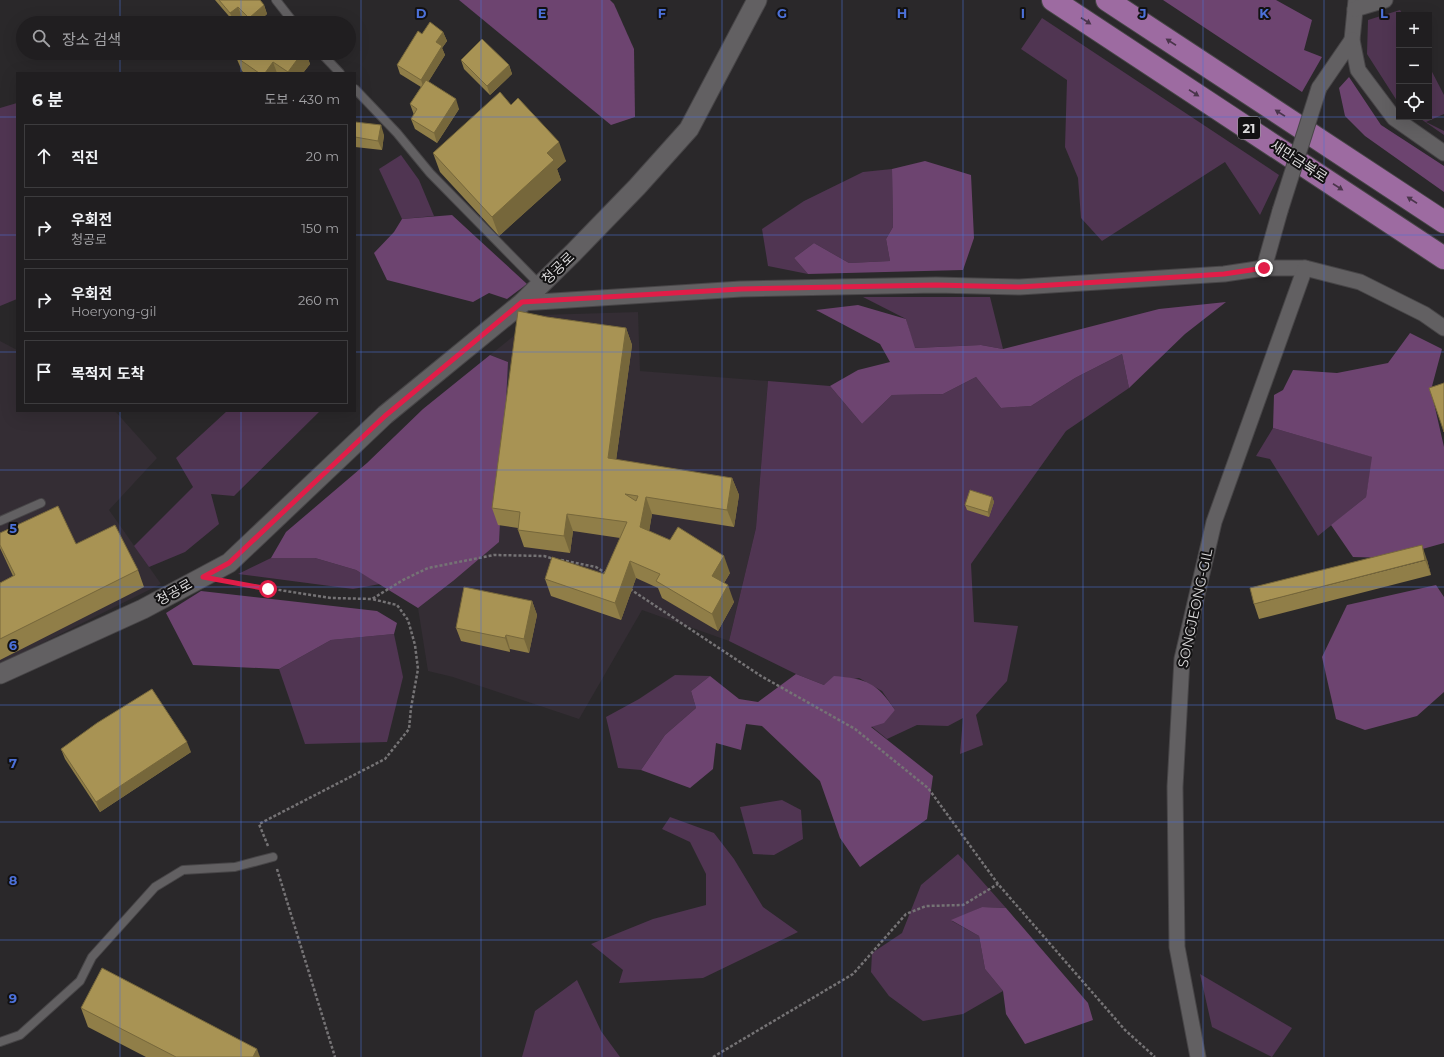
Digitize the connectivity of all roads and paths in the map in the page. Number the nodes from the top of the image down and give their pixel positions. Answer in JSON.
{"nodes":[{"id":1,"x":276,"y":0,"type":"edge"},
{"id":2,"x":757,"y":0,"type":"edge"},
{"id":3,"x":1053,"y":0,"type":"edge"},
{"id":4,"x":1107,"y":0,"type":"edge"},
{"id":5,"x":1385,"y":0,"type":"edge"},
{"id":6,"x":1356,"y":4,"type":"edge"},
{"id":7,"x":289,"y":16,"type":"edge"},
{"id":8,"x":1352,"y":40,"type":"junction"},
{"id":9,"x":328,"y":60,"type":"edge"},
{"id":10,"x":339,"y":72,"type":"edge"},
{"id":11,"x":356,"y":90,"type":"edge"},
{"id":12,"x":1444,"y":152,"type":"edge"},
{"id":13,"x":1444,"y":222,"type":"edge"},
{"id":14,"x":1444,"y":258,"type":"edge"},
{"id":15,"x":1264,"y":268,"type":"junction"},
{"id":16,"x":1305,"y":268,"type":"junction"},
{"id":17,"x":540,"y":285,"type":"junction"},
{"id":18,"x":522,"y":302,"type":"junction"},
{"id":19,"x":1444,"y":328,"type":"edge"},
{"id":20,"x":41,"y":503,"type":"dead end"},
{"id":21,"x":0,"y":521,"type":"edge"},
{"id":22,"x":608,"y":575,"type":"edge"},
{"id":23,"x":203,"y":577,"type":"junction"},
{"id":24,"x":625,"y":586,"type":"edge"},
{"id":25,"x":372,"y":599,"type":"junction"},
{"id":26,"x":0,"y":674,"type":"edge"},
{"id":27,"x":273,"y":857,"type":"junction"},
{"id":28,"x":998,"y":884,"type":"junction"},
{"id":29,"x":0,"y":1042,"type":"edge"},
{"id":30,"x":335,"y":1057,"type":"edge"},
{"id":31,"x":713,"y":1057,"type":"edge"},
{"id":32,"x":1155,"y":1057,"type":"edge"},
{"id":33,"x":1198,"y":1057,"type":"edge"}],
"edges":[{"from":1,"to":7,"type":"lane"},
{"from":2,"to":17,"type":"street","name":"청공로"},
{"from":3,"to":14,"type":"highway","name":"새만금북로","number":"21","one_way":true},
{"from":13,"to":4,"type":"highway","name":"새만금북로","number":"21","one_way":true},
{"from":5,"to":6,"type":"street"},
{"from":6,"to":8,"type":"street"},
{"from":8,"to":12,"type":"street"},
{"from":8,"to":15,"type":"street","bridge":true},
{"from":9,"to":10,"type":"lane"},
{"from":11,"to":17,"type":"lane"},
{"from":15,"to":16,"type":"street"},
{"from":15,"to":18,"type":"street"},
{"from":16,"to":19,"type":"street"},
{"from":16,"to":33,"type":"street","name":"SONGJEONG-GIL"},
{"from":17,"to":18,"type":"street","name":"청공로"},
{"from":18,"to":23,"type":"street","name":"청공로"},
{"from":20,"to":21,"type":"lane"},
{"from":22,"to":25,"type":"path"},
{"from":23,"to":25,"type":"path"},
{"from":23,"to":26,"type":"street","name":"청공로"},
{"from":24,"to":28,"type":"path"},
{"from":25,"to":27,"type":"path"},
{"from":27,"to":29,"type":"lane"},
{"from":27,"to":30,"type":"path"},
{"from":28,"to":31,"type":"path"},
{"from":28,"to":32,"type":"path"}]}
